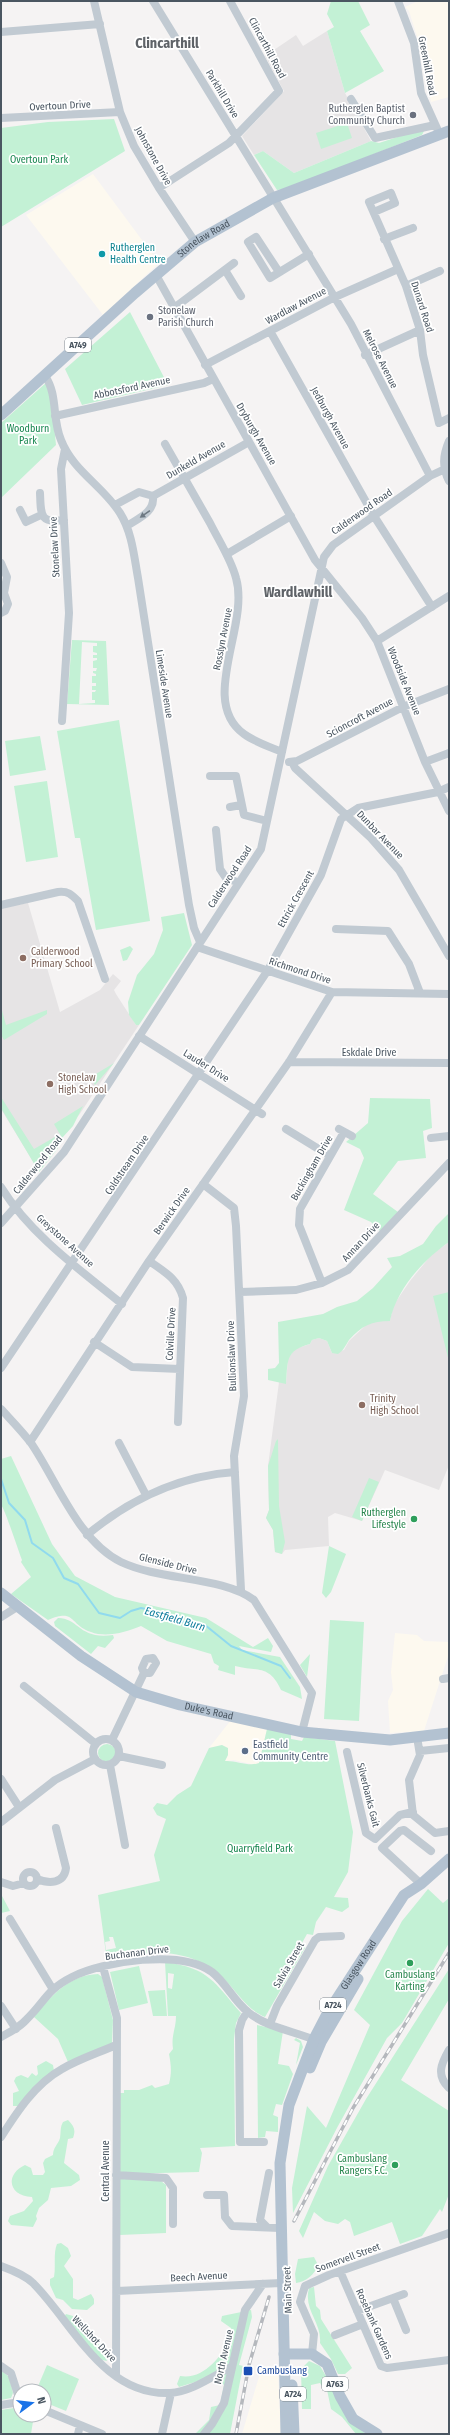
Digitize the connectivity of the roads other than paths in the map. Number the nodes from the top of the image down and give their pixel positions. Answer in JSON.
{"nodes":[{"id":1,"x":94,"y":1,"type":"edge"},
{"id":2,"x":153,"y":1,"type":"edge"},
{"id":3,"x":230,"y":1,"type":"edge"},
{"id":4,"x":398,"y":1,"type":"edge"},
{"id":5,"x":100,"y":24,"type":"junction"},
{"id":6,"x":1,"y":32,"type":"edge"},
{"id":7,"x":351,"y":99,"type":"dead end"},
{"id":8,"x":120,"y":112,"type":"junction"},
{"id":9,"x":1,"y":118,"type":"edge"},
{"id":10,"x":441,"y":130,"type":"edge"},
{"id":11,"x":236,"y":137,"type":"junction"},
{"id":12,"x":159,"y":188,"type":"junction"},
{"id":13,"x":273,"y":198,"type":"junction"},
{"id":14,"x":374,"y":212,"type":"dead end"},
{"id":15,"x":413,"y":228,"type":"dead end"},
{"id":16,"x":384,"y":239,"type":"junction"},
{"id":17,"x":195,"y":242,"type":"junction"},
{"id":18,"x":308,"y":254,"type":"junction"},
{"id":19,"x":234,"y":263,"type":"dead end"},
{"id":20,"x":398,"y":269,"type":"junction"},
{"id":21,"x":225,"y":270,"type":"junction"},
{"id":22,"x":440,"y":271,"type":"dead end"},
{"id":23,"x":279,"y":272,"type":"junction"},
{"id":24,"x":156,"y":275,"type":"junction"},
{"id":25,"x":406,"y":286,"type":"junction"},
{"id":26,"x":241,"y":296,"type":"dead end"},
{"id":27,"x":335,"y":297,"type":"junction"},
{"id":28,"x":174,"y":308,"type":"junction"},
{"id":29,"x":420,"y":330,"type":"junction"},
{"id":30,"x":270,"y":331,"type":"junction"},
{"id":31,"x":365,"y":355,"type":"junction"},
{"id":32,"x":205,"y":365,"type":"junction"},
{"id":33,"x":45,"y":376,"type":"junction"},
{"id":34,"x":213,"y":378,"type":"junction"},
{"id":35,"x":1,"y":415,"type":"edge"},
{"id":36,"x":54,"y":416,"type":"junction"},
{"id":37,"x":449,"y":418,"type":"edge"},
{"id":38,"x":449,"y":441,"type":"edge"},
{"id":39,"x":249,"y":442,"type":"junction"},
{"id":40,"x":165,"y":444,"type":"dead end"},
{"id":41,"x":65,"y":449,"type":"junction"},
{"id":42,"x":446,"y":468,"type":"edge"},
{"id":43,"x":430,"y":476,"type":"junction"},
{"id":44,"x":185,"y":479,"type":"junction"},
{"id":45,"x":449,"y":481,"type":"edge"},
{"id":46,"x":40,"y":493,"type":"dead end"},
{"id":47,"x":154,"y":496,"type":"junction"},
{"id":48,"x":115,"y":505,"type":"junction"},
{"id":49,"x":20,"y":510,"type":"dead end"},
{"id":50,"x":41,"y":515,"type":"junction"},
{"id":51,"x":291,"y":516,"type":"junction"},
{"id":52,"x":374,"y":516,"type":"junction"},
{"id":53,"x":64,"y":520,"type":"junction"},
{"id":54,"x":127,"y":526,"type":"junction"},
{"id":55,"x":227,"y":554,"type":"junction"},
{"id":56,"x":1,"y":563,"type":"edge"},
{"id":57,"x":322,"y":569,"type":"junction"},
{"id":58,"x":449,"y":596,"type":"edge"},
{"id":59,"x":432,"y":607,"type":"junction"},
{"id":60,"x":1,"y":613,"type":"edge"},
{"id":61,"x":377,"y":641,"type":"junction"},
{"id":62,"x":449,"y":689,"type":"edge"},
{"id":63,"x":403,"y":707,"type":"junction"},
{"id":64,"x":62,"y":721,"type":"dead end"},
{"id":65,"x":282,"y":752,"type":"junction"},
{"id":66,"x":449,"y":753,"type":"edge"},
{"id":67,"x":281,"y":761,"type":"junction"},
{"id":68,"x":292,"y":762,"type":"junction"},
{"id":69,"x":425,"y":762,"type":"junction"},
{"id":70,"x":210,"y":776,"type":"dead end"},
{"id":71,"x":449,"y":787,"type":"edge"},
{"id":72,"x":438,"y":792,"type":"junction"},
{"id":73,"x":241,"y":805,"type":"junction"},
{"id":74,"x":230,"y":807,"type":"dead end"},
{"id":75,"x":449,"y":811,"type":"edge"},
{"id":76,"x":345,"y":814,"type":"junction"},
{"id":77,"x":267,"y":821,"type":"junction"},
{"id":78,"x":216,"y":830,"type":"dead end"},
{"id":79,"x":237,"y":882,"type":"junction"},
{"id":80,"x":1,"y":905,"type":"edge"},
{"id":81,"x":345,"y":920,"type":"dead end"},
{"id":82,"x":336,"y":929,"type":"dead end"},
{"id":83,"x":345,"y":929,"type":"junction"},
{"id":84,"x":199,"y":945,"type":"junction"},
{"id":85,"x":449,"y":956,"type":"edge"},
{"id":86,"x":268,"y":970,"type":"junction"},
{"id":87,"x":104,"y":980,"type":"dead end"},
{"id":88,"x":332,"y":992,"type":"junction"},
{"id":89,"x":420,"y":993,"type":"junction"},
{"id":90,"x":449,"y":994,"type":"edge"},
{"id":91,"x":139,"y":1036,"type":"junction"},
{"id":92,"x":289,"y":1062,"type":"junction"},
{"id":93,"x":449,"y":1063,"type":"edge"},
{"id":94,"x":200,"y":1074,"type":"junction"},
{"id":95,"x":255,"y":1109,"type":"junction"},
{"id":96,"x":262,"y":1114,"type":"dead end"},
{"id":97,"x":286,"y":1129,"type":"dead end"},
{"id":98,"x":345,"y":1133,"type":"dead end"},
{"id":99,"x":449,"y":1136,"type":"edge"},
{"id":100,"x":431,"y":1138,"type":"dead end"},
{"id":101,"x":330,"y":1156,"type":"junction"},
{"id":102,"x":449,"y":1163,"type":"edge"},
{"id":103,"x":203,"y":1184,"type":"junction"},
{"id":104,"x":1,"y":1187,"type":"edge"},
{"id":105,"x":15,"y":1209,"type":"junction"},
{"id":106,"x":1,"y":1224,"type":"edge"},
{"id":107,"x":149,"y":1262,"type":"junction"},
{"id":108,"x":73,"y":1264,"type":"junction"},
{"id":109,"x":322,"y":1283,"type":"junction"},
{"id":110,"x":240,"y":1292,"type":"junction"},
{"id":111,"x":122,"y":1304,"type":"junction"},
{"id":112,"x":94,"y":1342,"type":"junction"},
{"id":113,"x":1,"y":1368,"type":"edge"},
{"id":114,"x":180,"y":1369,"type":"junction"},
{"id":115,"x":1,"y":1408,"type":"edge"},
{"id":116,"x":178,"y":1422,"type":"dead end"},
{"id":117,"x":30,"y":1442,"type":"junction"},
{"id":118,"x":119,"y":1443,"type":"dead end"},
{"id":119,"x":234,"y":1472,"type":"junction"},
{"id":120,"x":146,"y":1495,"type":"junction"},
{"id":121,"x":87,"y":1535,"type":"junction"},
{"id":122,"x":241,"y":1590,"type":"junction"},
{"id":123,"x":1,"y":1593,"type":"edge"},
{"id":124,"x":17,"y":1607,"type":"junction"},
{"id":125,"x":1,"y":1617,"type":"edge"},
{"id":126,"x":144,"y":1673,"type":"dead end"},
{"id":127,"x":24,"y":1686,"type":"dead end"},
{"id":128,"x":136,"y":1692,"type":"junction"},
{"id":129,"x":302,"y":1732,"type":"junction"},
{"id":130,"x":449,"y":1733,"type":"edge"},
{"id":131,"x":417,"y":1737,"type":"junction"},
{"id":132,"x":112,"y":1740,"type":"junction"},
{"id":133,"x":96,"y":1744,"type":"junction"},
{"id":134,"x":449,"y":1748,"type":"edge"},
{"id":135,"x":420,"y":1751,"type":"junction"},
{"id":136,"x":347,"y":1752,"type":"dead end"},
{"id":137,"x":119,"y":1756,"type":"junction"},
{"id":138,"x":95,"y":1758,"type":"junction"},
{"id":139,"x":110,"y":1765,"type":"junction"},
{"id":140,"x":162,"y":1765,"type":"dead end"},
{"id":141,"x":1,"y":1779,"type":"edge"},
{"id":142,"x":19,"y":1807,"type":"junction"},
{"id":143,"x":413,"y":1812,"type":"junction"},
{"id":144,"x":1,"y":1822,"type":"edge"},
{"id":145,"x":56,"y":1828,"type":"dead end"},
{"id":146,"x":449,"y":1831,"type":"edge"},
{"id":147,"x":125,"y":1844,"type":"dead end"},
{"id":148,"x":431,"y":1851,"type":"dead end"},
{"id":149,"x":449,"y":1859,"type":"edge"},
{"id":150,"x":1,"y":1882,"type":"edge"},
{"id":151,"x":421,"y":1884,"type":"junction"},
{"id":152,"x":10,"y":1919,"type":"dead end"},
{"id":153,"x":340,"y":1936,"type":"dead end"},
{"id":154,"x":103,"y":1967,"type":"junction"},
{"id":155,"x":52,"y":1988,"type":"junction"},
{"id":156,"x":1,"y":2006,"type":"edge"},
{"id":157,"x":247,"y":2012,"type":"junction"},
{"id":158,"x":270,"y":2024,"type":"junction"},
{"id":159,"x":16,"y":2029,"type":"junction"},
{"id":160,"x":1,"y":2037,"type":"edge"},
{"id":161,"x":318,"y":2041,"type":"junction"},
{"id":162,"x":116,"y":2045,"type":"junction"},
{"id":163,"x":449,"y":2050,"type":"edge"},
{"id":164,"x":449,"y":2088,"type":"edge"},
{"id":165,"x":1,"y":2137,"type":"edge"},
{"id":166,"x":264,"y":2142,"type":"dead end"},
{"id":167,"x":285,"y":2146,"type":"joint"},
{"id":168,"x":268,"y":2173,"type":"dead end"},
{"id":169,"x":116,"y":2175,"type":"junction"},
{"id":170,"x":207,"y":2195,"type":"dead end"},
{"id":171,"x":173,"y":2224,"type":"dead end"},
{"id":172,"x":267,"y":2227,"type":"junction"},
{"id":173,"x":283,"y":2228,"type":"junction"},
{"id":174,"x":447,"y":2234,"type":"edge"},
{"id":175,"x":1,"y":2266,"type":"edge"},
{"id":176,"x":340,"y":2271,"type":"junction"},
{"id":177,"x":284,"y":2283,"type":"junction"},
{"id":178,"x":263,"y":2284,"type":"junction"},
{"id":179,"x":117,"y":2291,"type":"junction"},
{"id":180,"x":404,"y":2294,"type":"dead end"},
{"id":181,"x":393,"y":2298,"type":"junction"},
{"id":182,"x":357,"y":2310,"type":"junction"},
{"id":183,"x":363,"y":2324,"type":"junction"},
{"id":184,"x":406,"y":2330,"type":"dead end"},
{"id":185,"x":335,"y":2336,"type":"dead end"},
{"id":186,"x":287,"y":2354,"type":"junction"},
{"id":187,"x":312,"y":2354,"type":"junction"},
{"id":188,"x":449,"y":2360,"type":"edge"},
{"id":189,"x":1,"y":2366,"type":"edge"},
{"id":190,"x":231,"y":2367,"type":"junction"},
{"id":191,"x":116,"y":2376,"type":"junction"},
{"id":192,"x":14,"y":2383,"type":"edge"},
{"id":193,"x":171,"y":2393,"type":"junction"},
{"id":194,"x":12,"y":2403,"type":"edge"},
{"id":195,"x":1,"y":2405,"type":"edge"},
{"id":196,"x":52,"y":2413,"type":"edge"},
{"id":197,"x":80,"y":2425,"type":"junction"},
{"id":198,"x":78,"y":2434,"type":"edge"},
{"id":199,"x":102,"y":2434,"type":"edge"},
{"id":200,"x":162,"y":2434,"type":"edge"},
{"id":201,"x":204,"y":2434,"type":"edge"},
{"id":202,"x":286,"y":2434,"type":"edge"},
{"id":203,"x":294,"y":2434,"type":"edge"},
{"id":204,"x":377,"y":2434,"type":"edge"}],
"edges":[{"from":1,"to":5,"type":"street","name":"Johnstone Drive"},
{"from":2,"to":11,"type":"street","name":"Parkhill Drive"},
{"from":3,"to":11,"type":"street","name":"Clincarthill Road"},
{"from":4,"to":10,"type":"street","name":"Greenhill Road"},
{"from":5,"to":6,"type":"street"},
{"from":5,"to":8,"type":"street","name":"Johnstone Drive"},
{"from":7,"to":10,"type":"street"},
{"from":8,"to":9,"type":"street","name":"Overtoun Drive"},
{"from":8,"to":12,"type":"street","name":"Johnstone Drive"},
{"from":10,"to":13,"type":"main road","name":"Stonelaw Road","number":"A749"},
{"from":11,"to":12,"type":"street","name":"Clincarthill Road"},
{"from":11,"to":13,"type":"street","name":"Parkhill Drive"},
{"from":12,"to":17,"type":"street","name":"Johnstone Drive"},
{"from":13,"to":17,"type":"main road","name":"Stonelaw Road","number":"A749"},
{"from":13,"to":18,"type":"street","name":"Melrose Avenue"},
{"from":14,"to":16,"type":"street","name":"Dunard Road"},
{"from":15,"to":16,"type":"street"},
{"from":16,"to":20,"type":"street","name":"Dunard Road"},
{"from":17,"to":24,"type":"main road","name":"Stonelaw Road","number":"A749"},
{"from":18,"to":23,"type":"street"},
{"from":18,"to":27,"type":"street","name":"Melrose Avenue"},
{"from":19,"to":21,"type":"street"},
{"from":20,"to":25,"type":"street","name":"Dunard Road"},
{"from":20,"to":27,"type":"street","name":"Wardlaw Avenue"},
{"from":21,"to":26,"type":"street"},
{"from":21,"to":28,"type":"street"},
{"from":22,"to":25,"type":"street"},
{"from":23,"to":23,"type":"street"},
{"from":24,"to":28,"type":"street","name":"Dryburgh Avenue"},
{"from":24,"to":33,"type":"main road","name":"Stonelaw Road","number":"A749"},
{"from":25,"to":29,"type":"street","name":"Dunard Road"},
{"from":27,"to":30,"type":"street","name":"Wardlaw Avenue"},
{"from":27,"to":31,"type":"street","name":"Melrose Avenue"},
{"from":28,"to":32,"type":"street","name":"Dryburgh Avenue"},
{"from":29,"to":31,"type":"street"},
{"from":29,"to":37,"type":"street","name":"Dunard Road"},
{"from":30,"to":32,"type":"street","name":"Wardlaw Avenue"},
{"from":30,"to":52,"type":"street","name":"Jedburgh Avenue"},
{"from":31,"to":43,"type":"street","name":"Melrose Avenue"},
{"from":32,"to":34,"type":"street","name":"Dryburgh Avenue"},
{"from":33,"to":35,"type":"main road","name":"Stonelaw Road","number":"A749"},
{"from":33,"to":36,"type":"street"},
{"from":34,"to":36,"type":"street","name":"Abbotsford Avenue"},
{"from":34,"to":39,"type":"street","name":"Dryburgh Avenue"},
{"from":36,"to":41,"type":"street"},
{"from":38,"to":42,"type":"street"},
{"from":39,"to":44,"type":"street","name":"Dunkeld Avenue"},
{"from":39,"to":51,"type":"street","name":"Dryburgh Avenue"},
{"from":40,"to":44,"type":"street","name":"Rosslyn Avenue"},
{"from":41,"to":48,"type":"street","name":"Limeside Avenue"},
{"from":41,"to":53,"type":"street","name":"Stonelaw Drive"},
{"from":42,"to":43,"type":"street","name":"Calderwood Road"},
{"from":42,"to":45,"type":"street"},
{"from":43,"to":52,"type":"street","name":"Calderwood Road"},
{"from":44,"to":47,"type":"street","name":"Dunkeld Avenue"},
{"from":44,"to":55,"type":"street","name":"Rosslyn Avenue"},
{"from":46,"to":50,"type":"street"},
{"from":47,"to":48,"type":"street"},
{"from":47,"to":54,"type":"street","one_way":true},
{"from":48,"to":54,"type":"street","name":"Limeside Avenue"},
{"from":49,"to":50,"type":"street"},
{"from":50,"to":53,"type":"street"},
{"from":51,"to":55,"type":"street"},
{"from":51,"to":57,"type":"street","name":"Dryburgh Avenue"},
{"from":52,"to":57,"type":"street","name":"Calderwood Road"},
{"from":52,"to":59,"type":"street","name":"Jedburgh Avenue"},
{"from":53,"to":64,"type":"street","name":"Stonelaw Drive"},
{"from":54,"to":84,"type":"street","name":"Limeside Avenue"},
{"from":55,"to":65,"type":"street","name":"Rosslyn Avenue"},
{"from":56,"to":60,"type":"street"},
{"from":57,"to":61,"type":"street","name":"Woodside Avenue"},
{"from":57,"to":65,"type":"street","name":"Calderwood Road"},
{"from":58,"to":59,"type":"street"},
{"from":59,"to":61,"type":"street"},
{"from":61,"to":63,"type":"street","name":"Woodside Avenue"},
{"from":62,"to":63,"type":"street","name":"Scioncroft Avenue"},
{"from":63,"to":68,"type":"street","name":"Scioncroft Avenue"},
{"from":63,"to":69,"type":"street","name":"Woodside Avenue"},
{"from":65,"to":67,"type":"street","name":"Calderwood Road"},
{"from":66,"to":69,"type":"street"},
{"from":67,"to":68,"type":"street"},
{"from":67,"to":77,"type":"street","name":"Calderwood Road"},
{"from":68,"to":76,"type":"street","name":"Dunbar Avenue"},
{"from":69,"to":72,"type":"street","name":"Woodside Avenue"},
{"from":70,"to":73,"type":"street"},
{"from":71,"to":72,"type":"street"},
{"from":72,"to":75,"type":"street","name":"Woodside Avenue"},
{"from":72,"to":76,"type":"street"},
{"from":73,"to":74,"type":"street"},
{"from":73,"to":77,"type":"street"},
{"from":76,"to":85,"type":"street","name":"Dunbar Avenue"},
{"from":76,"to":86,"type":"street","name":"Ettrick Crescent"},
{"from":77,"to":79,"type":"street","name":"Calderwood Road"},
{"from":78,"to":79,"type":"street"},
{"from":79,"to":84,"type":"street","name":"Calderwood Road"},
{"from":80,"to":87,"type":"street"},
{"from":81,"to":83,"type":"street"},
{"from":82,"to":83,"type":"street"},
{"from":83,"to":89,"type":"street"},
{"from":84,"to":86,"type":"street","name":"Richmond Drive"},
{"from":84,"to":91,"type":"street","name":"Calderwood Road"},
{"from":86,"to":88,"type":"street","name":"Richmond Drive"},
{"from":86,"to":94,"type":"street","name":"Coldstream Drive"},
{"from":88,"to":89,"type":"street","name":"Richmond Drive"},
{"from":88,"to":92,"type":"street","name":"Berwick Drive"},
{"from":89,"to":90,"type":"street","name":"Richmond Drive"},
{"from":91,"to":94,"type":"street","name":"Lauder Drive"},
{"from":91,"to":105,"type":"street","name":"Calderwood Road"},
{"from":92,"to":93,"type":"street","name":"Eskdale Drive"},
{"from":92,"to":95,"type":"street","name":"Berwick Drive"},
{"from":94,"to":95,"type":"street","name":"Lauder Drive"},
{"from":94,"to":108,"type":"street","name":"Coldstream Drive"},
{"from":95,"to":96,"type":"street","name":"Lauder Drive"},
{"from":95,"to":103,"type":"street","name":"Berwick Drive"},
{"from":97,"to":101,"type":"street"},
{"from":98,"to":101,"type":"street","name":"Buckingham Drive"},
{"from":99,"to":100,"type":"street"},
{"from":101,"to":109,"type":"street","name":"Buckingham Drive"},
{"from":102,"to":109,"type":"street","name":"Annan Drive"},
{"from":103,"to":107,"type":"street","name":"Berwick Drive"},
{"from":103,"to":110,"type":"street","name":"Bullionslaw Drive"},
{"from":104,"to":105,"type":"street","name":"Greystone Avenue"},
{"from":105,"to":106,"type":"street","name":"Calderwood Road"},
{"from":105,"to":108,"type":"street","name":"Greystone Avenue"},
{"from":107,"to":111,"type":"street","name":"Berwick Drive"},
{"from":107,"to":114,"type":"street","name":"Colville Drive"},
{"from":108,"to":111,"type":"street","name":"Greystone Avenue"},
{"from":108,"to":113,"type":"street","name":"Coldstream Drive"},
{"from":109,"to":110,"type":"street","name":"Annan Drive"},
{"from":110,"to":119,"type":"street","name":"Bullionslaw Drive"},
{"from":111,"to":112,"type":"street","name":"Berwick Drive"},
{"from":112,"to":114,"type":"street"},
{"from":112,"to":117,"type":"street","name":"Berwick Drive"},
{"from":114,"to":116,"type":"street","name":"Colville Drive"},
{"from":115,"to":117,"type":"street","name":"Glenside Drive"},
{"from":117,"to":121,"type":"street","name":"Glenside Drive"},
{"from":118,"to":120,"type":"street"},
{"from":119,"to":120,"type":"street"},
{"from":119,"to":122,"type":"street","name":"Bullionslaw Drive"},
{"from":120,"to":121,"type":"street"},
{"from":121,"to":122,"type":"street","name":"Glenside Drive"},
{"from":122,"to":129,"type":"street","name":"Glenside Drive"},
{"from":123,"to":124,"type":"main road","name":"Duke's Road"},
{"from":124,"to":125,"type":"street"},
{"from":124,"to":128,"type":"main road","name":"Duke's Road"},
{"from":126,"to":128,"type":"street"},
{"from":127,"to":133,"type":"street"},
{"from":128,"to":129,"type":"main road","name":"Duke's Road"},
{"from":128,"to":132,"type":"street"},
{"from":129,"to":131,"type":"main road","name":"Duke's Road"},
{"from":130,"to":131,"type":"main road","name":"Duke's Road"},
{"from":131,"to":135,"type":"street"},
{"from":132,"to":133,"type":"street"},
{"from":132,"to":137,"type":"street"},
{"from":133,"to":138,"type":"street"},
{"from":134,"to":135,"type":"street"},
{"from":135,"to":143,"type":"street"},
{"from":136,"to":143,"type":"street","name":"Silverbanks Gait"},
{"from":137,"to":139,"type":"street"},
{"from":137,"to":140,"type":"street"},
{"from":138,"to":139,"type":"street"},
{"from":138,"to":142,"type":"street"},
{"from":139,"to":147,"type":"street"},
{"from":141,"to":142,"type":"street"},
{"from":142,"to":144,"type":"street"},
{"from":143,"to":146,"type":"street"},
{"from":145,"to":150,"type":"street"},
{"from":148,"to":151,"type":"street"},
{"from":149,"to":151,"type":"main road","name":"Glasgow Road","number":"A724"},
{"from":151,"to":161,"type":"main road","name":"Glasgow Road","number":"A724"},
{"from":152,"to":155,"type":"street"},
{"from":153,"to":158,"type":"street","name":"Salvia Street"},
{"from":154,"to":155,"type":"street","name":"Buchanan Drive"},
{"from":154,"to":157,"type":"street","name":"Buchanan Drive"},
{"from":154,"to":162,"type":"street","name":"Central Avenue"},
{"from":155,"to":159,"type":"street","name":"Buchanan Drive"},
{"from":156,"to":159,"type":"street"},
{"from":157,"to":158,"type":"street","name":"Buchanan Drive"},
{"from":157,"to":166,"type":"street"},
{"from":158,"to":161,"type":"street","name":"Buchanan Drive"},
{"from":159,"to":160,"type":"street","name":"Buchanan Drive"},
{"from":161,"to":167,"type":"main road","name":"Glasgow Road","number":"A724"},
{"from":162,"to":165,"type":"street"},
{"from":162,"to":169,"type":"street","name":"Central Avenue"},
{"from":163,"to":164,"type":"street"},
{"from":167,"to":173,"type":"main road","name":"Main Street","number":"A724"},
{"from":168,"to":172,"type":"street"},
{"from":169,"to":171,"type":"street"},
{"from":169,"to":179,"type":"street","name":"Central Avenue"},
{"from":170,"to":172,"type":"street"},
{"from":172,"to":173,"type":"street"},
{"from":173,"to":177,"type":"main road","name":"Main Street","number":"A724"},
{"from":174,"to":176,"type":"street","name":"Somervell Street"},
{"from":175,"to":191,"type":"street","name":"Wellshot Drive"},
{"from":176,"to":182,"type":"street","name":"Rosebank Gardens"},
{"from":176,"to":187,"type":"street","name":"Somervell Street"},
{"from":177,"to":178,"type":"street","name":"Beech Avenue"},
{"from":177,"to":186,"type":"main road","name":"Main Street","number":"A724"},
{"from":178,"to":179,"type":"street","name":"Beech Avenue"},
{"from":178,"to":190,"type":"street","name":"North Avenue"},
{"from":179,"to":191,"type":"street","name":"Central Avenue"},
{"from":180,"to":181,"type":"street"},
{"from":181,"to":182,"type":"street"},
{"from":181,"to":184,"type":"street"},
{"from":182,"to":183,"type":"street","name":"Rosebank Gardens"},
{"from":183,"to":185,"type":"street"},
{"from":183,"to":188,"type":"street","name":"Rosebank Gardens"},
{"from":186,"to":187,"type":"main road"},
{"from":186,"to":202,"type":"main road","name":"Main Street","number":"A724"},
{"from":186,"to":203,"type":"main road","name":"Main Street","number":"A724"},
{"from":187,"to":204,"type":"main road","number":"A763"},
{"from":189,"to":192,"type":"street"},
{"from":190,"to":193,"type":"street","name":"Wellshot Drive"},
{"from":190,"to":201,"type":"street","name":"North Avenue"},
{"from":191,"to":193,"type":"street","name":"Wellshot Drive"},
{"from":193,"to":200,"type":"street"},
{"from":194,"to":195,"type":"street"},
{"from":196,"to":197,"type":"street"},
{"from":197,"to":198,"type":"street"},
{"from":197,"to":199,"type":"street"}]}
